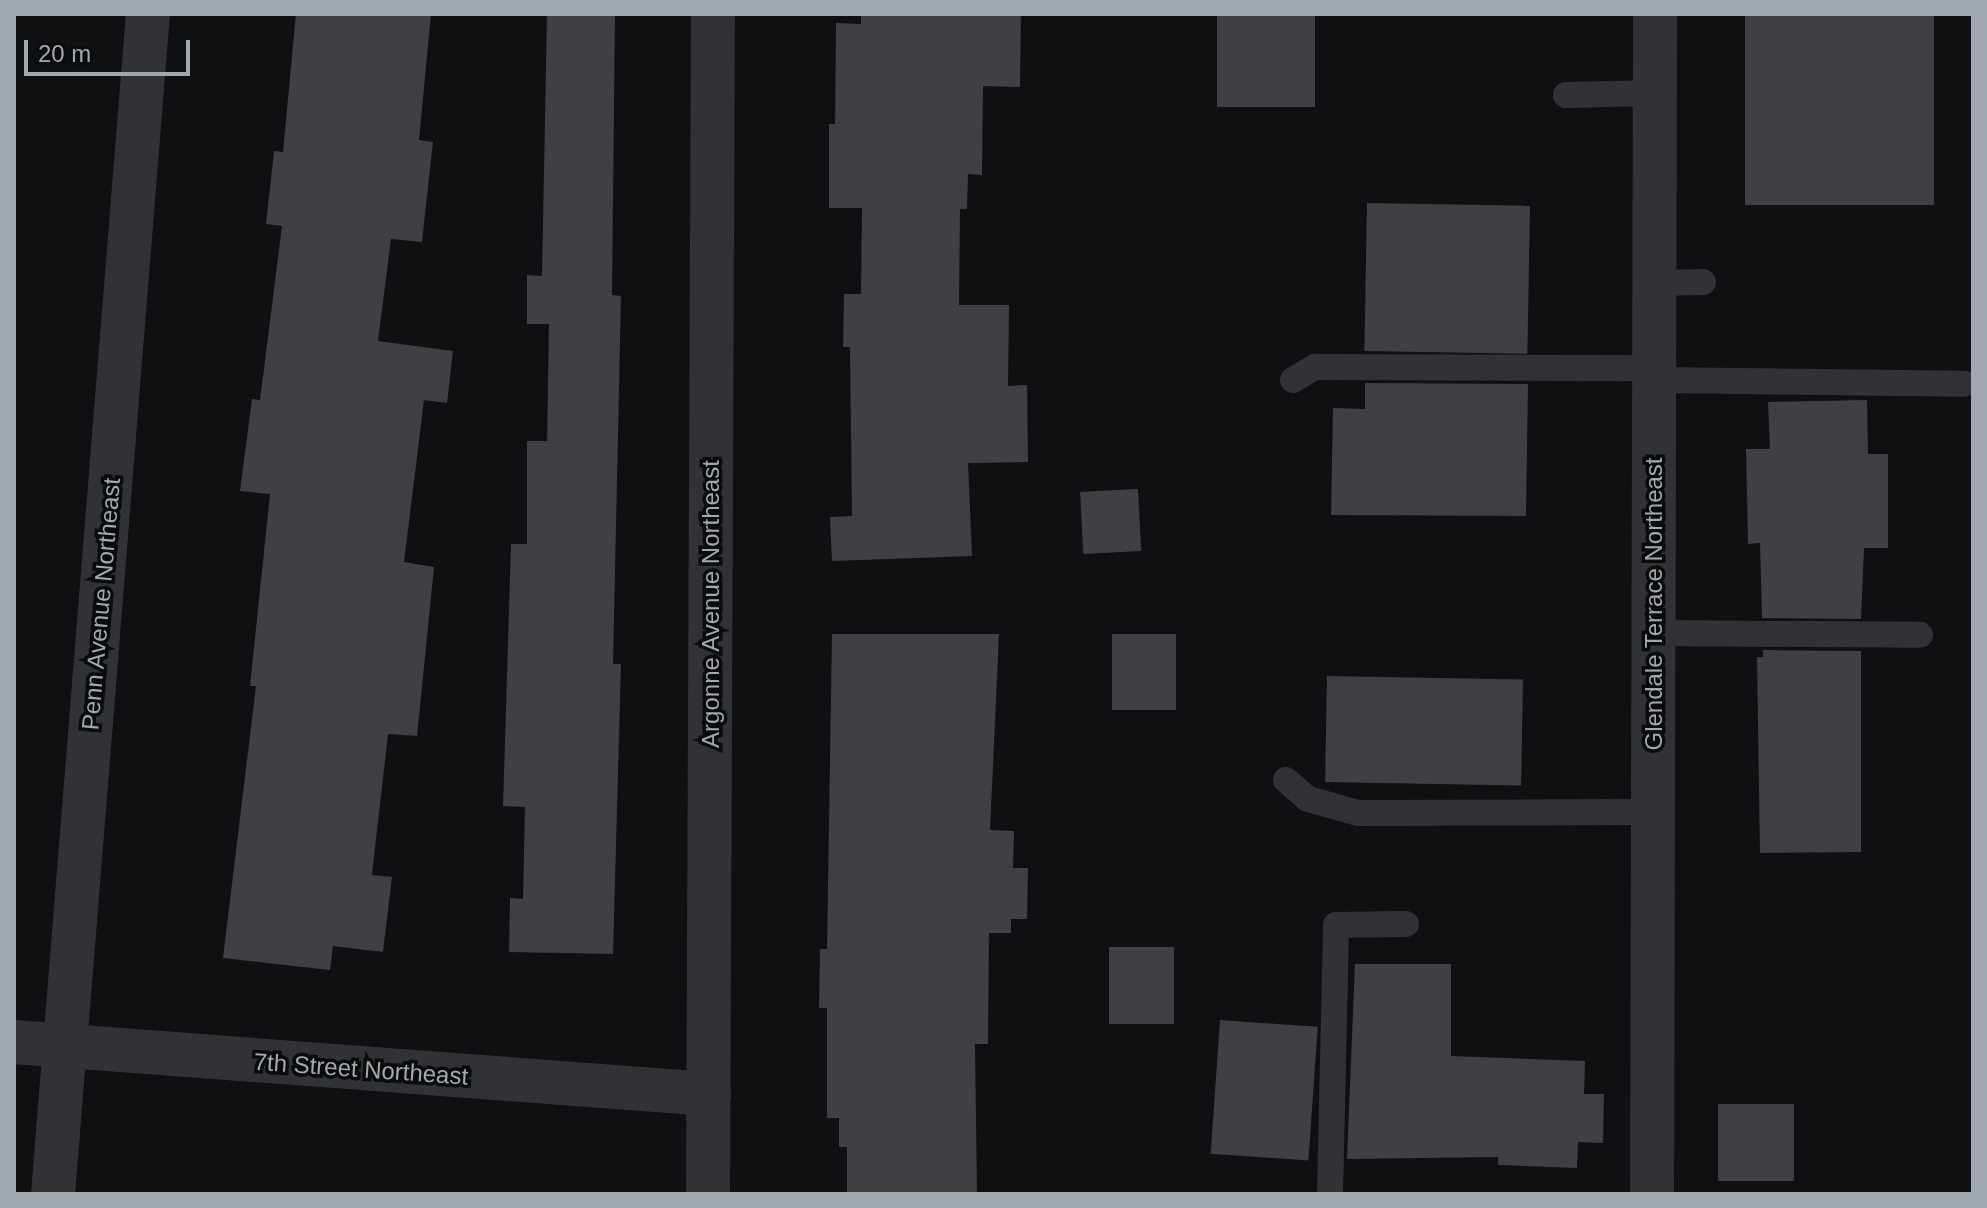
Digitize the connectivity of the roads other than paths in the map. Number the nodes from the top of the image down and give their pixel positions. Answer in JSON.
{"nodes":[{"id":1,"x":148,"y":14,"type":"edge"},
{"id":2,"x":713,"y":14,"type":"edge"},
{"id":3,"x":1655,"y":14,"type":"edge"},
{"id":4,"x":1656,"y":93,"type":"junction"},
{"id":5,"x":1566,"y":95,"type":"dead end"},
{"id":6,"x":1703,"y":282,"type":"dead end"},
{"id":7,"x":1656,"y":283,"type":"junction"},
{"id":8,"x":1656,"y":374,"type":"junction"},
{"id":9,"x":1293,"y":380,"type":"dead end"},
{"id":10,"x":1964,"y":384,"type":"dead end"},
{"id":11,"x":1654,"y":633,"type":"junction"},
{"id":12,"x":1920,"y":635,"type":"dead end"},
{"id":13,"x":1286,"y":780,"type":"dead end"},
{"id":14,"x":1653,"y":812,"type":"junction"},
{"id":15,"x":1406,"y":924,"type":"dead end"},
{"id":16,"x":14,"y":1042,"type":"edge"},
{"id":17,"x":65,"y":1047,"type":"junction"},
{"id":18,"x":709,"y":1094,"type":"junction"},
{"id":19,"x":53,"y":1194,"type":"edge"},
{"id":20,"x":708,"y":1194,"type":"edge"},
{"id":21,"x":1330,"y":1194,"type":"edge"},
{"id":22,"x":1652,"y":1194,"type":"edge"}],
"edges":[{"from":1,"to":17,"type":"street","name":"Penn Avenue Northeast"},
{"from":2,"to":18,"type":"street","name":"Argonne Avenue Northeast"},
{"from":3,"to":4,"type":"street","name":"Glendale Terrace Northeast"},
{"from":4,"to":5,"type":"lane"},
{"from":4,"to":7,"type":"street","name":"Glendale Terrace Northeast"},
{"from":6,"to":7,"type":"lane"},
{"from":7,"to":8,"type":"street","name":"Glendale Terrace Northeast"},
{"from":8,"to":9,"type":"lane"},
{"from":8,"to":10,"type":"lane"},
{"from":8,"to":11,"type":"street","name":"Glendale Terrace Northeast"},
{"from":11,"to":12,"type":"lane"},
{"from":11,"to":14,"type":"street","name":"Glendale Terrace Northeast"},
{"from":13,"to":14,"type":"lane"},
{"from":14,"to":22,"type":"street","name":"Glendale Terrace Northeast"},
{"from":15,"to":21,"type":"lane"},
{"from":16,"to":17,"type":"street","name":"7th Street Northeast"},
{"from":17,"to":18,"type":"street","name":"7th Street Northeast"},
{"from":17,"to":19,"type":"street","name":"Penn Avenue Northeast"},
{"from":18,"to":20,"type":"street","name":"Argonne Avenue Northeast"}]}
